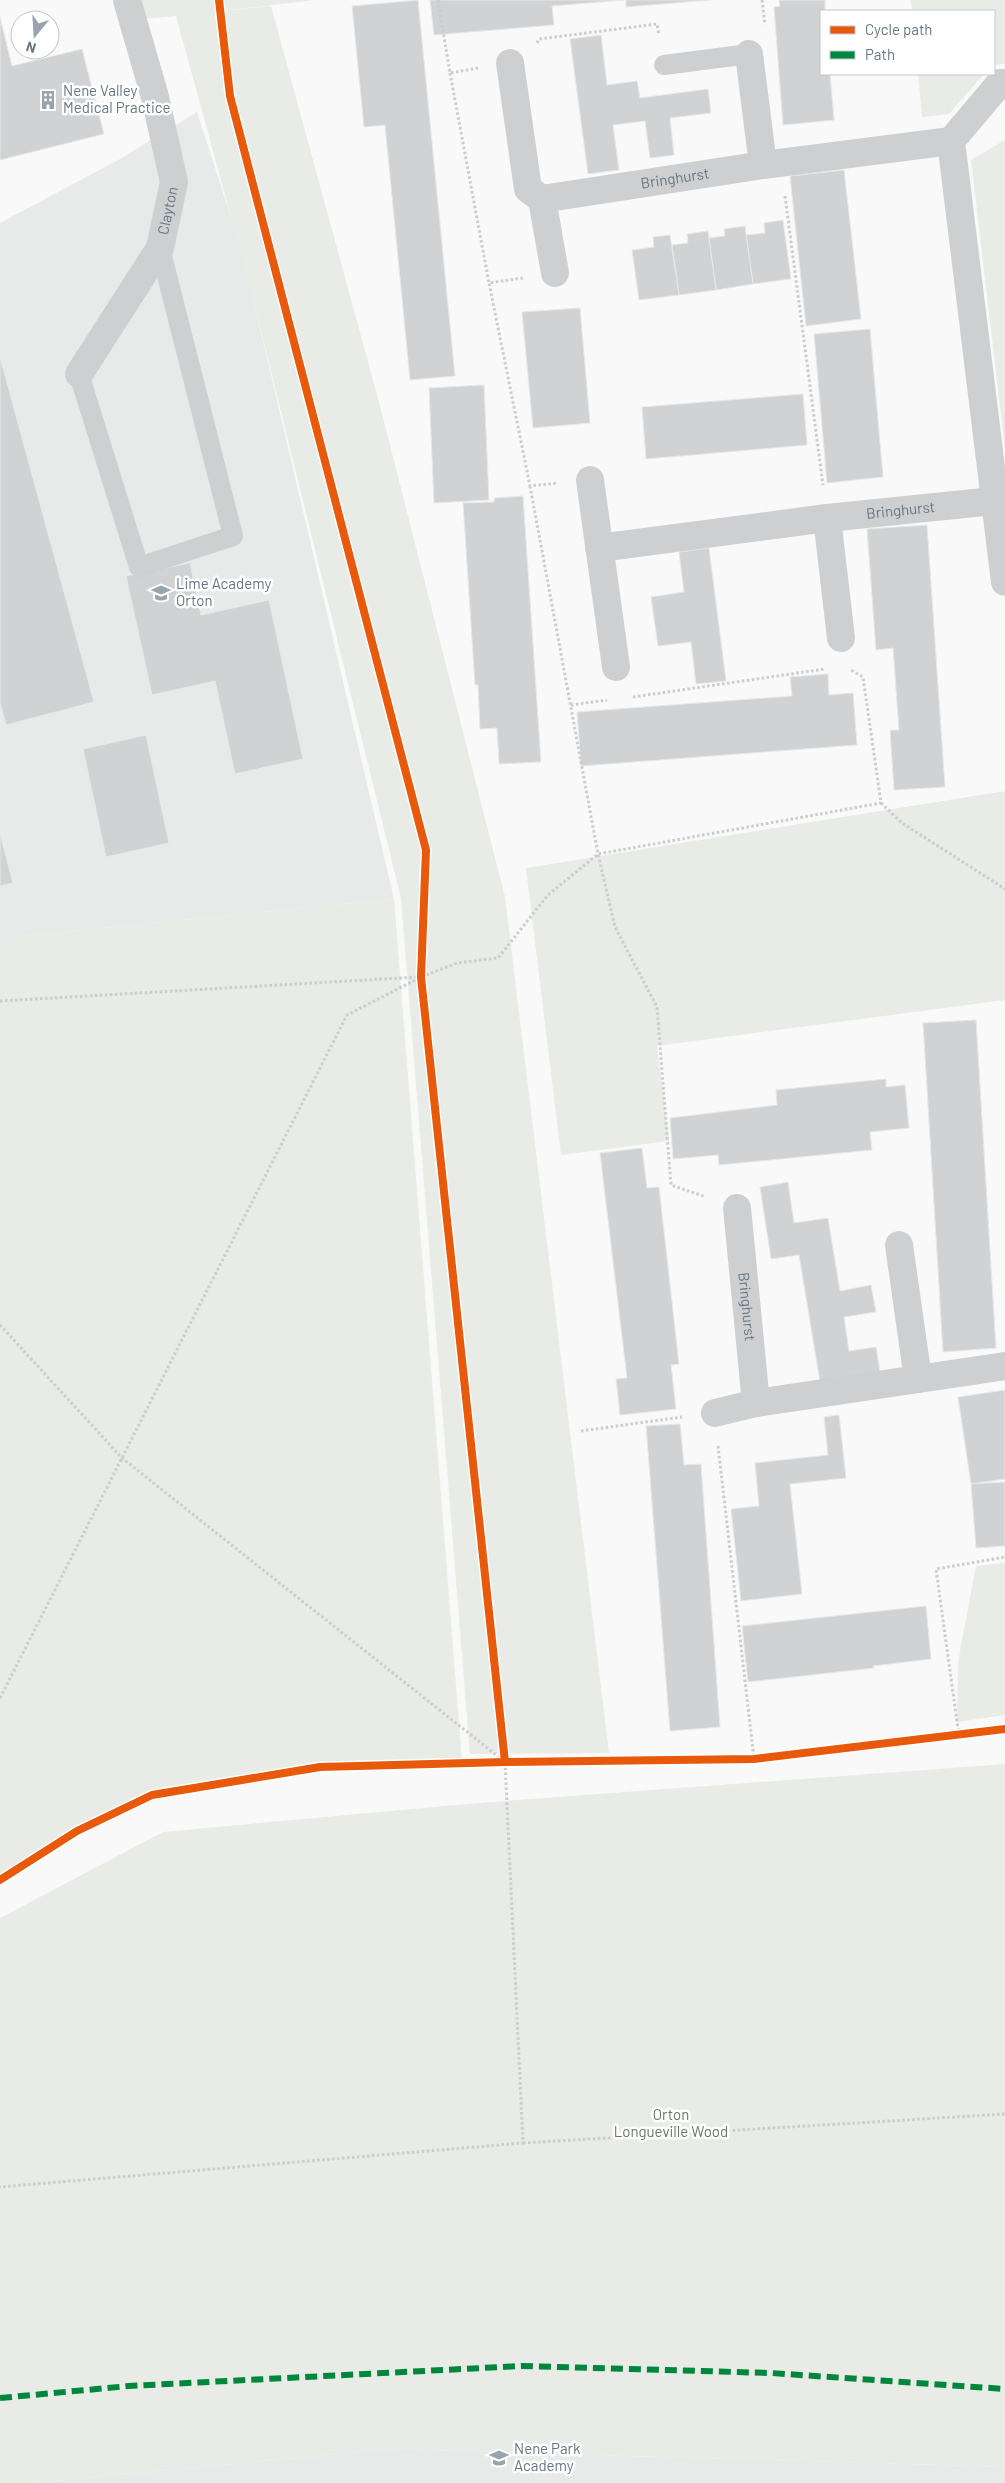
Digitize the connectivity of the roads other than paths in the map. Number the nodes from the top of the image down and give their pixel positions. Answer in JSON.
{"nodes":[{"id":1,"x":127,"y":0,"type":"edge"},
{"id":2,"x":749,"y":54,"type":"joint"},
{"id":3,"x":510,"y":63,"type":"road end"},
{"id":4,"x":664,"y":65,"type":"road end"},
{"id":5,"x":1005,"y":83,"type":"edge"},
{"id":6,"x":951,"y":141,"type":"junction"},
{"id":7,"x":771,"y":164,"type":"junction"},
{"id":8,"x":542,"y":199,"type":"junction"},
{"id":9,"x":160,"y":248,"type":"junction"},
{"id":10,"x":554,"y":273,"type":"road end"},
{"id":11,"x":79,"y":374,"type":"joint"},
{"id":12,"x":590,"y":480,"type":"road end"},
{"id":13,"x":994,"y":501,"type":"junction"},
{"id":14,"x":827,"y":518,"type":"junction"},
{"id":15,"x":599,"y":548,"type":"junction"},
{"id":16,"x":1005,"y":582,"type":"edge"},
{"id":17,"x":841,"y":638,"type":"road end"},
{"id":18,"x":616,"y":667,"type":"dead end"},
{"id":19,"x":737,"y":1208,"type":"road end"},
{"id":20,"x":899,"y":1246,"type":"dead end"},
{"id":21,"x":1005,"y":1366,"type":"edge"},
{"id":22,"x":918,"y":1380,"type":"junction"},
{"id":23,"x":756,"y":1403,"type":"junction"},
{"id":24,"x":715,"y":1413,"type":"road end"}],
"edges":[{"from":1,"to":9,"type":"street","name":"Clayton"},
{"from":2,"to":4,"type":"lane"},
{"from":2,"to":7,"type":"street"},
{"from":3,"to":8,"type":"street"},
{"from":5,"to":6,"type":"street"},
{"from":6,"to":7,"type":"street","name":"Bringhurst"},
{"from":6,"to":13,"type":"street"},
{"from":7,"to":8,"type":"street","name":"Bringhurst"},
{"from":8,"to":10,"type":"street"},
{"from":9,"to":11,"type":"street","name":"Clayton"},
{"from":9,"to":11,"type":"lane"},
{"from":12,"to":15,"type":"street"},
{"from":13,"to":14,"type":"street","name":"Bringhurst"},
{"from":13,"to":16,"type":"street"},
{"from":14,"to":15,"type":"street","name":"Bringhurst"},
{"from":14,"to":17,"type":"street"},
{"from":15,"to":18,"type":"street"},
{"from":19,"to":23,"type":"street","name":"Bringhurst"},
{"from":20,"to":22,"type":"street"},
{"from":21,"to":22,"type":"street"},
{"from":22,"to":23,"type":"street"},
{"from":23,"to":24,"type":"street"}]}
